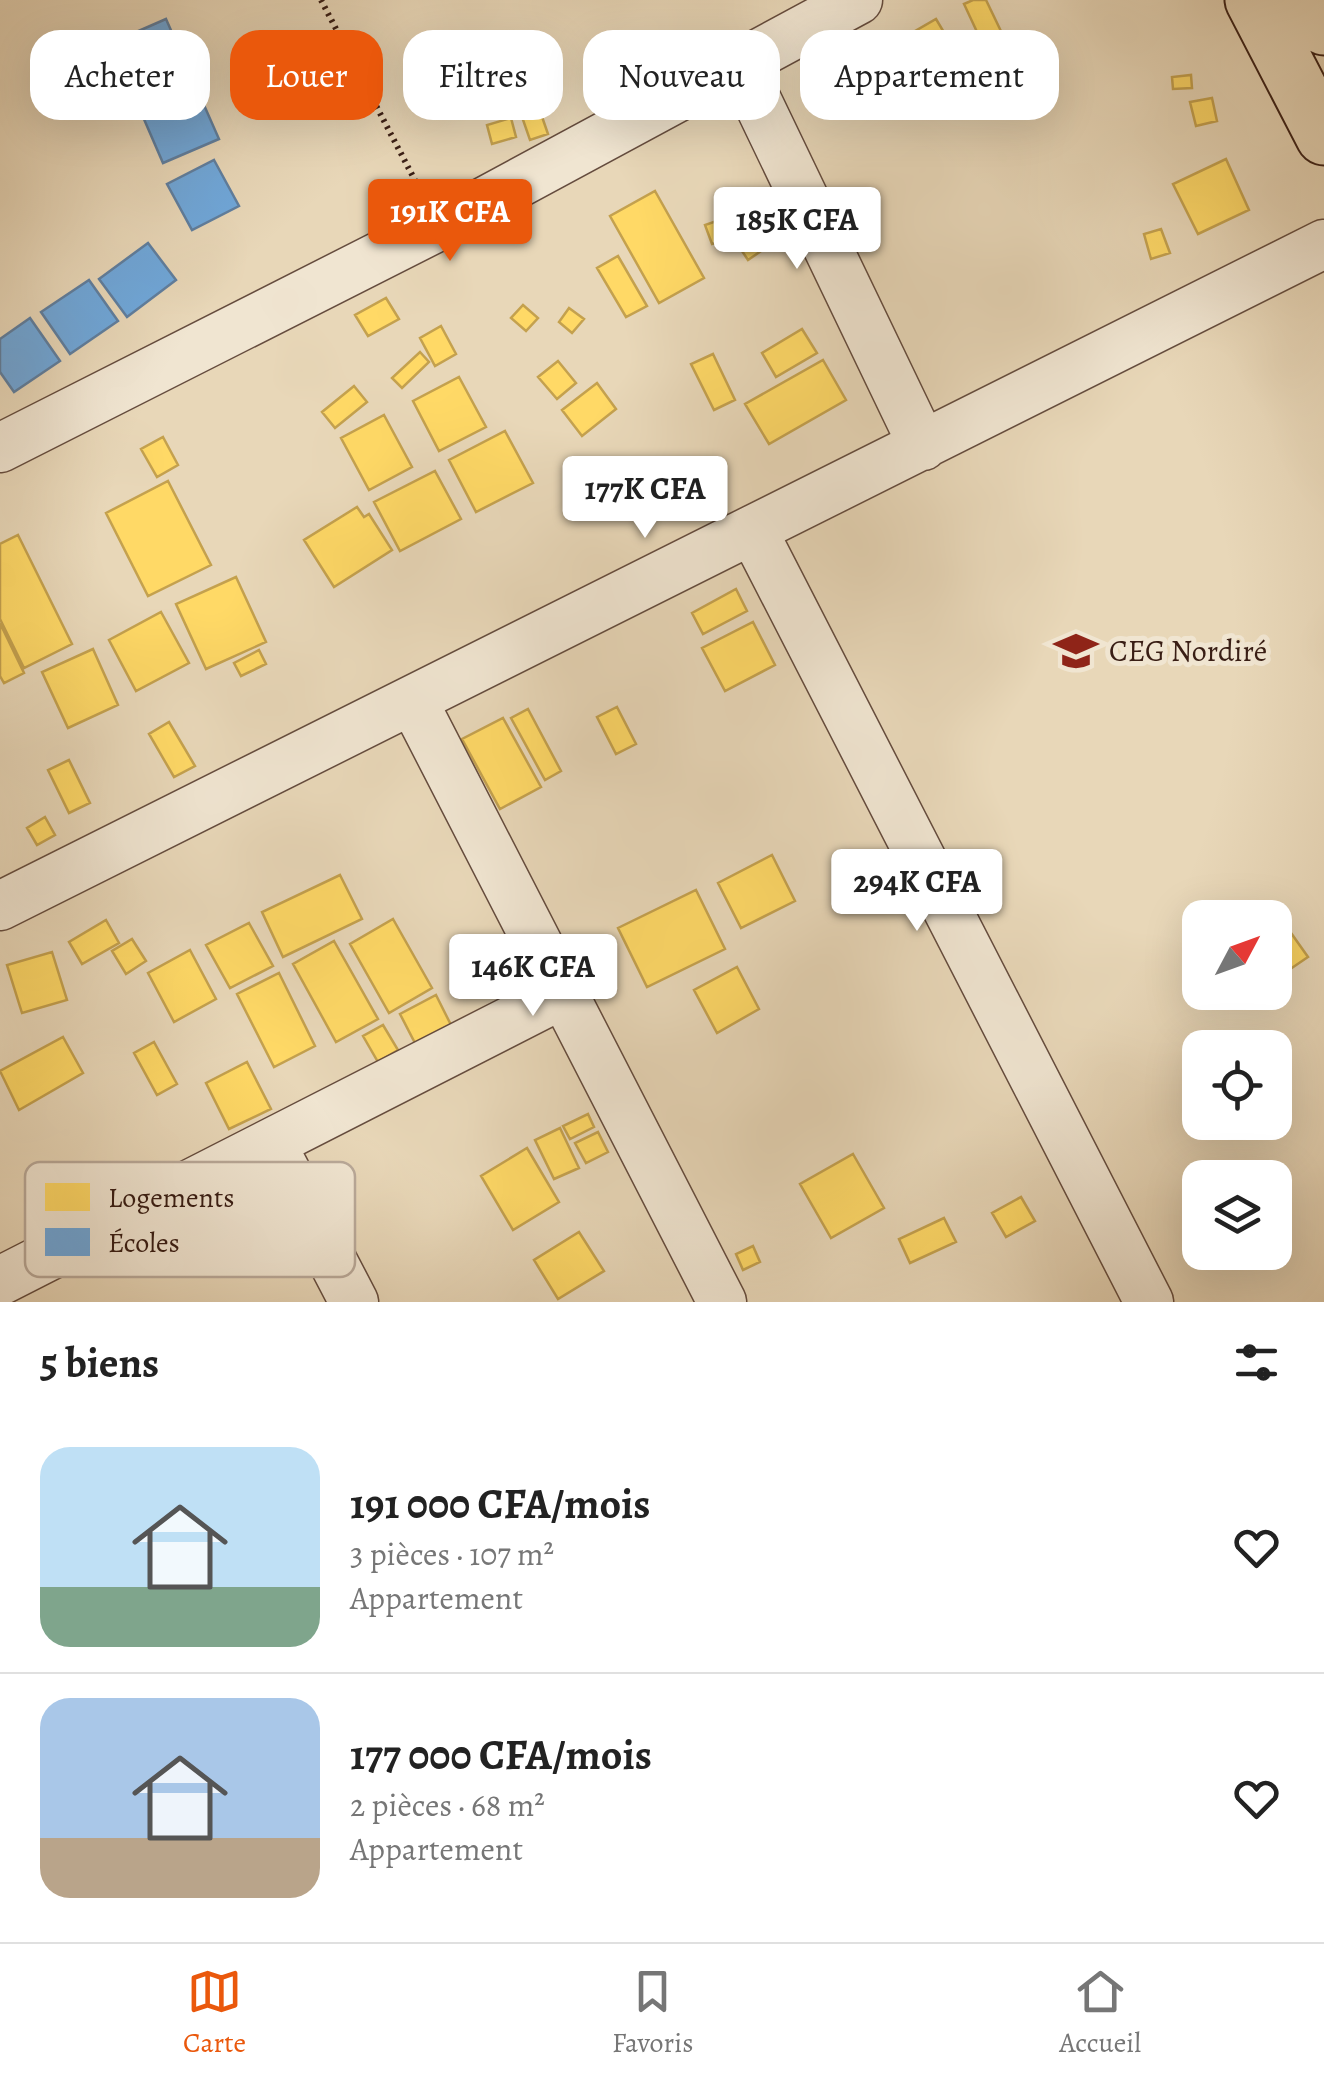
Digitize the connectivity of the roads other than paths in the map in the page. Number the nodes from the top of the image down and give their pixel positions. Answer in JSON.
{"nodes":[{"id":1,"x":858,"y":0,"type":"edge"},
{"id":2,"x":1252,"y":0,"type":"edge"},
{"id":3,"x":1310,"y":0,"type":"edge"},
{"id":4,"x":1324,"y":27,"type":"edge"},
{"id":5,"x":780,"y":43,"type":"edge"},
{"id":6,"x":637,"y":120,"type":"edge"},
{"id":7,"x":767,"y":120,"type":"edge"},
{"id":8,"x":1324,"y":137,"type":"edge"},
{"id":9,"x":1324,"y":244,"type":"edge"},
{"id":10,"x":924,"y":446,"type":"junction"},
{"id":11,"x":0,"y":448,"type":"edge"},
{"id":12,"x":753,"y":531,"type":"junction"},
{"id":13,"x":413,"y":700,"type":"junction"},
{"id":14,"x":0,"y":906,"type":"edge"},
{"id":15,"x":564,"y":994,"type":"junction"},
{"id":16,"x":271,"y":1143,"type":"junction"},
{"id":17,"x":234,"y":1162,"type":"edge"},
{"id":18,"x":281,"y":1162,"type":"edge"},
{"id":19,"x":25,"y":1268,"type":"edge"},
{"id":20,"x":341,"y":1277,"type":"edge"},
{"id":21,"x":0,"y":1281,"type":"edge"},
{"id":22,"x":354,"y":1302,"type":"edge"},
{"id":23,"x":722,"y":1302,"type":"edge"},
{"id":24,"x":1149,"y":1302,"type":"edge"}],
"edges":[{"from":1,"to":5,"type":"street"},
{"from":2,"to":8,"type":"highway"},
{"from":3,"to":4,"type":"highway"},
{"from":6,"to":11,"type":"street"},
{"from":7,"to":10,"type":"street"},
{"from":9,"to":10,"type":"street"},
{"from":10,"to":12,"type":"street"},
{"from":12,"to":13,"type":"street"},
{"from":12,"to":24,"type":"street"},
{"from":13,"to":14,"type":"street"},
{"from":13,"to":15,"type":"street"},
{"from":15,"to":16,"type":"street"},
{"from":15,"to":23,"type":"street"},
{"from":16,"to":17,"type":"street"},
{"from":16,"to":18,"type":"street"},
{"from":19,"to":21,"type":"street"},
{"from":20,"to":22,"type":"street"}]}
